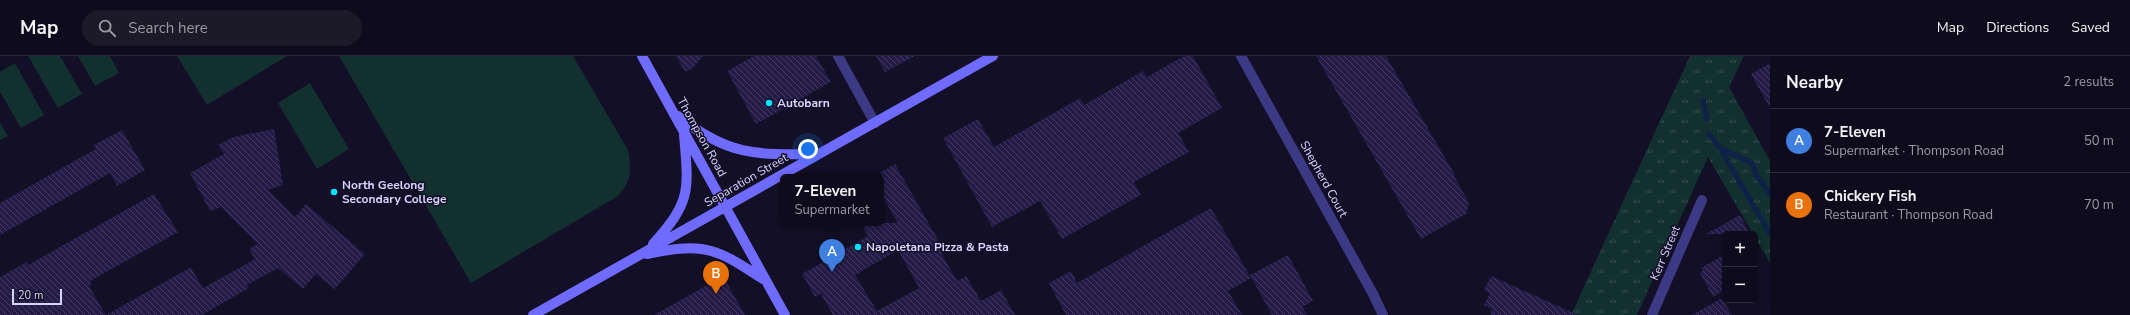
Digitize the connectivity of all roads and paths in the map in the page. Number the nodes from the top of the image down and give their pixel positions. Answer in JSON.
{"nodes":[{"id":1,"x":642,"y":56,"type":"edge"},
{"id":2,"x":838,"y":56,"type":"edge"},
{"id":3,"x":993,"y":56,"type":"edge"},
{"id":4,"x":1241,"y":56,"type":"edge"},
{"id":5,"x":675,"y":114,"type":"junction"},
{"id":6,"x":875,"y":123,"type":"junction"},
{"id":7,"x":684,"y":131,"type":"junction"},
{"id":8,"x":819,"y":154,"type":"junction"},
{"id":9,"x":784,"y":174,"type":"edge"},
{"id":10,"x":780,"y":176,"type":"edge"},
{"id":11,"x":1702,"y":200,"type":"dead end"},
{"id":12,"x":726,"y":207,"type":"junction"},
{"id":13,"x":641,"y":254,"type":"junction"},
{"id":14,"x":765,"y":280,"type":"junction"},
{"id":15,"x":533,"y":315,"type":"edge"},
{"id":16,"x":785,"y":315,"type":"edge"},
{"id":17,"x":1382,"y":315,"type":"edge"},
{"id":18,"x":1652,"y":315,"type":"edge"}],
"edges":[{"from":1,"to":5,"type":"main road","name":"Thompson Road"},
{"from":2,"to":6,"type":"street"},
{"from":3,"to":6,"type":"main road","name":"Separation Street"},
{"from":4,"to":17,"type":"street","name":"Shepherd Court"},
{"from":5,"to":7,"type":"main road","name":"Thompson Road"},
{"from":5,"to":8,"type":"main road"},
{"from":6,"to":8,"type":"main road","name":"Separation Street"},
{"from":7,"to":12,"type":"main road","name":"Thompson Road"},
{"from":7,"to":13,"type":"main road"},
{"from":8,"to":9,"type":"main road","name":"Separation Street"},
{"from":10,"to":12,"type":"main road","name":"Separation Street"},
{"from":11,"to":18,"type":"street","name":"Kerr Street"},
{"from":12,"to":13,"type":"main road","name":"Separation Street"},
{"from":12,"to":14,"type":"main road","name":"Thompson Road"},
{"from":13,"to":14,"type":"main road"},
{"from":13,"to":15,"type":"main road","name":"Separation Street"},
{"from":14,"to":16,"type":"main road","name":"Thompson Road"}]}
